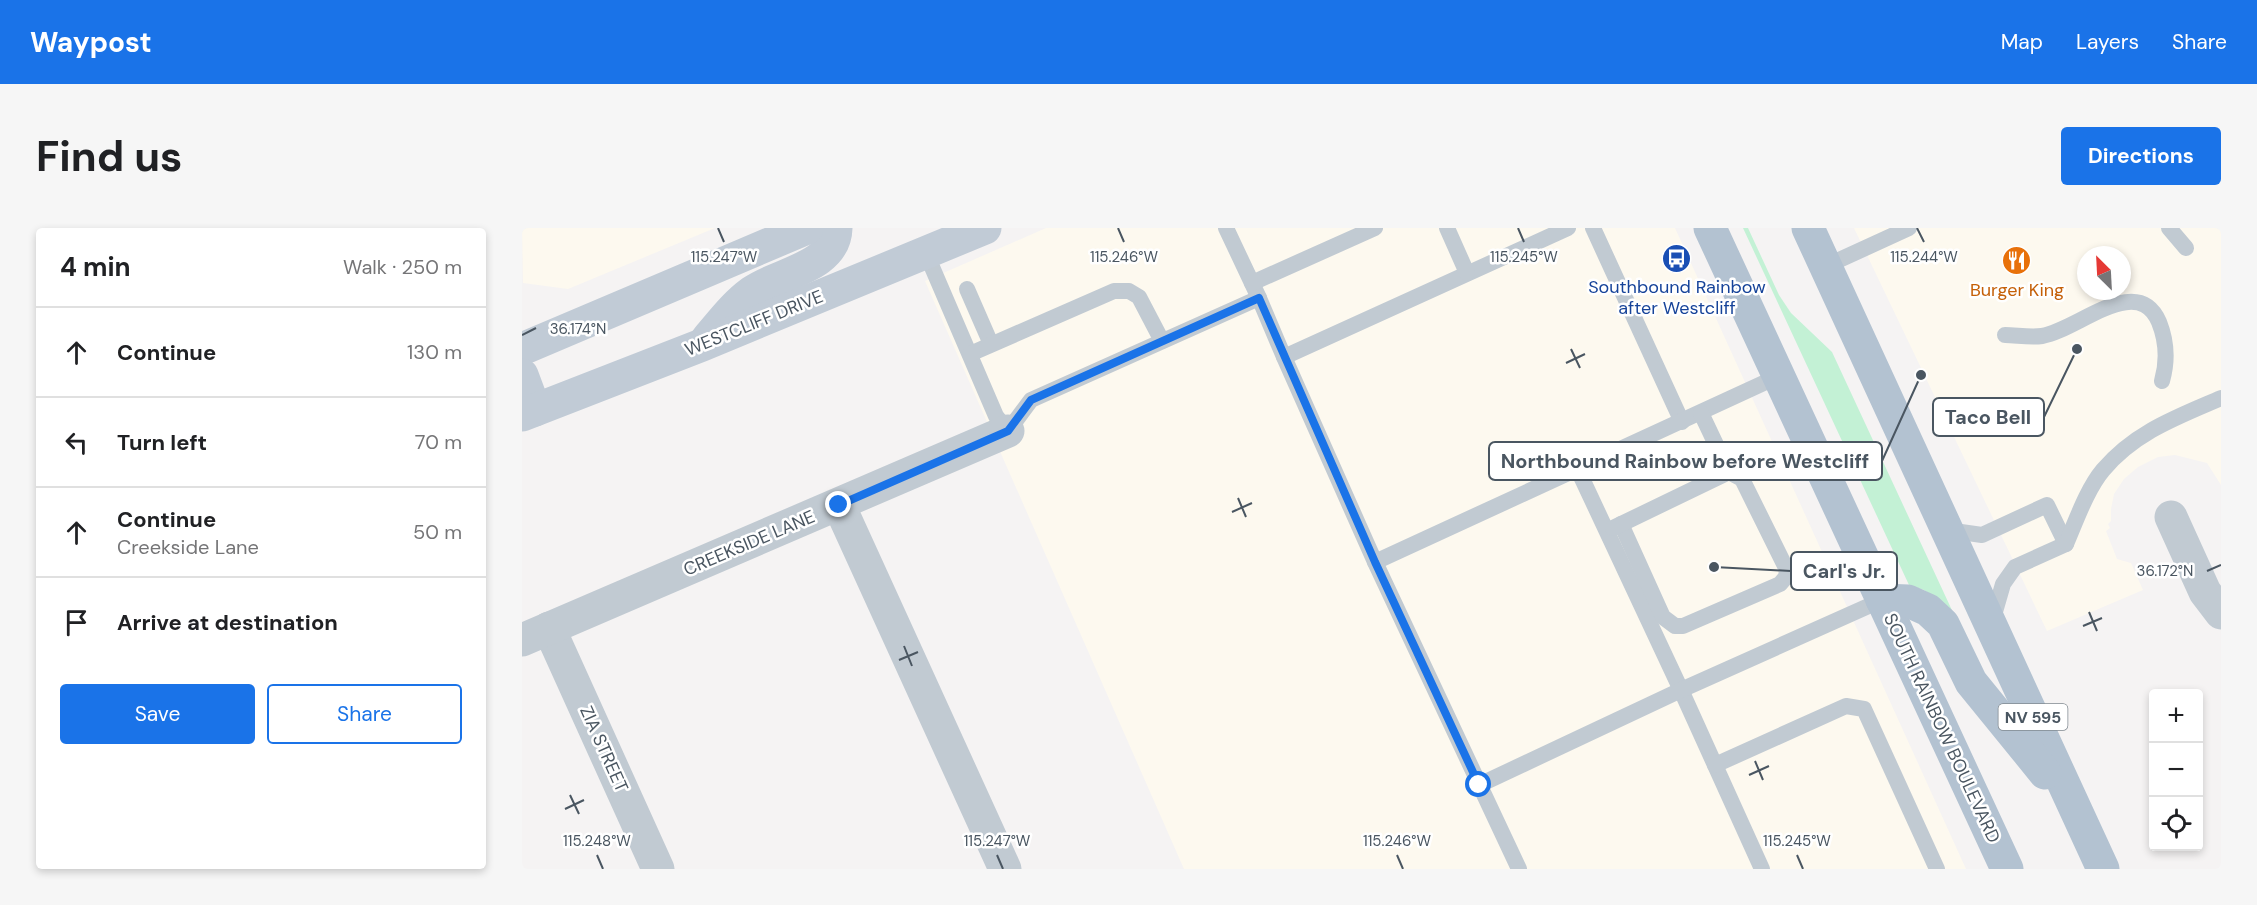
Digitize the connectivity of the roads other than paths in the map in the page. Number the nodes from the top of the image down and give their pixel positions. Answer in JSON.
{"nodes":[{"id":1,"x":807,"y":228,"type":"edge"},
{"id":2,"x":836,"y":228,"type":"edge"},
{"id":3,"x":985,"y":228,"type":"edge"},
{"id":4,"x":1226,"y":228,"type":"edge"},
{"id":5,"x":1375,"y":228,"type":"edge"},
{"id":6,"x":1447,"y":228,"type":"edge"},
{"id":7,"x":1568,"y":228,"type":"edge"},
{"id":8,"x":1593,"y":228,"type":"edge"},
{"id":9,"x":1710,"y":228,"type":"edge"},
{"id":10,"x":1808,"y":228,"type":"edge"},
{"id":11,"x":1910,"y":228,"type":"edge"},
{"id":12,"x":2169,"y":228,"type":"edge"},
{"id":13,"x":2188,"y":228,"type":"edge"},
{"id":14,"x":926,"y":253,"type":"junction"},
{"id":15,"x":1826,"y":266,"type":"junction"},
{"id":16,"x":1467,"y":273,"type":"junction"},
{"id":17,"x":1252,"y":283,"type":"junction"},
{"id":18,"x":967,"y":289,"type":"dead end"},
{"id":19,"x":1259,"y":298,"type":"junction"},
{"id":20,"x":2005,"y":335,"type":"dead end"},
{"id":21,"x":1162,"y":342,"type":"junction"},
{"id":22,"x":702,"y":345,"type":"junction"},
{"id":23,"x":991,"y":345,"type":"junction"},
{"id":24,"x":522,"y":349,"type":"edge"},
{"id":25,"x":970,"y":354,"type":"junction"},
{"id":26,"x":1284,"y":357,"type":"junction"},
{"id":27,"x":522,"y":375,"type":"edge"},
{"id":28,"x":1779,"y":376,"type":"junction"},
{"id":29,"x":2162,"y":381,"type":"dead end"},
{"id":30,"x":2221,"y":398,"type":"edge"},
{"id":31,"x":529,"y":412,"type":"edge"},
{"id":32,"x":1701,"y":413,"type":"junction"},
{"id":33,"x":1682,"y":422,"type":"junction"},
{"id":34,"x":1008,"y":431,"type":"junction"},
{"id":35,"x":1578,"y":470,"type":"junction"},
{"id":36,"x":1729,"y":472,"type":"junction"},
{"id":37,"x":839,"y":505,"type":"junction"},
{"id":38,"x":2171,"y":517,"type":"dead end"},
{"id":39,"x":1614,"y":527,"type":"junction"},
{"id":40,"x":1947,"y":530,"type":"junction"},
{"id":41,"x":2066,"y":544,"type":"junction"},
{"id":42,"x":1375,"y":562,"type":"junction"},
{"id":43,"x":1882,"y":600,"type":"junction"},
{"id":44,"x":1648,"y":602,"type":"junction"},
{"id":45,"x":2221,"y":613,"type":"edge"},
{"id":46,"x":1991,"y":626,"type":"junction"},
{"id":47,"x":536,"y":634,"type":"edge"},
{"id":48,"x":1681,"y":690,"type":"junction"},
{"id":49,"x":1715,"y":765,"type":"junction"},
{"id":50,"x":1479,"y":785,"type":"junction"},
{"id":51,"x":2074,"y":808,"type":"junction"},
{"id":52,"x":658,"y":869,"type":"edge"},
{"id":53,"x":1005,"y":869,"type":"edge"},
{"id":54,"x":1519,"y":869,"type":"edge"},
{"id":55,"x":1762,"y":869,"type":"edge"},
{"id":56,"x":1937,"y":869,"type":"edge"},
{"id":57,"x":2007,"y":869,"type":"edge"},
{"id":58,"x":2103,"y":869,"type":"edge"}],
"edges":[{"from":1,"to":24,"type":"main road"},
{"from":2,"to":22,"type":"main road"},
{"from":3,"to":14,"type":"main road","name":"WESTCLIFF DRIVE"},
{"from":4,"to":17,"type":"lane"},
{"from":5,"to":17,"type":"lane"},
{"from":6,"to":16,"type":"lane"},
{"from":7,"to":16,"type":"lane"},
{"from":8,"to":33,"type":"lane"},
{"from":9,"to":28,"type":"main road","name":"SOUTH RAINBOW BOULEVARD"},
{"from":10,"to":15,"type":"main road","number":"NV 595"},
{"from":11,"to":15,"type":"lane"},
{"from":12,"to":13,"type":"lane"},
{"from":14,"to":22,"type":"main road","name":"WESTCLIFF DRIVE"},
{"from":14,"to":25,"type":"lane"},
{"from":15,"to":40,"type":"main road","number":"NV 595"},
{"from":16,"to":26,"type":"lane"},
{"from":17,"to":19,"type":"lane"},
{"from":18,"to":23,"type":"lane"},
{"from":19,"to":21,"type":"lane"},
{"from":19,"to":26,"type":"lane"},
{"from":20,"to":29,"type":"lane"},
{"from":21,"to":23,"type":"lane"},
{"from":21,"to":34,"type":"lane"},
{"from":22,"to":31,"type":"main road","name":"WESTCLIFF DRIVE"},
{"from":23,"to":25,"type":"lane"},
{"from":25,"to":34,"type":"lane"},
{"from":26,"to":42,"type":"lane"},
{"from":27,"to":31,"type":"main road"},
{"from":28,"to":32,"type":"lane"},
{"from":28,"to":43,"type":"main road","name":"SOUTH RAINBOW BOULEVARD"},
{"from":30,"to":41,"type":"lane"},
{"from":32,"to":33,"type":"lane"},
{"from":32,"to":36,"type":"lane"},
{"from":33,"to":35,"type":"lane"},
{"from":34,"to":37,"type":"street","name":"CREEKSIDE LANE"},
{"from":35,"to":39,"type":"lane"},
{"from":35,"to":42,"type":"lane"},
{"from":36,"to":39,"type":"lane"},
{"from":36,"to":44,"type":"lane"},
{"from":37,"to":47,"type":"street","name":"CREEKSIDE LANE"},
{"from":37,"to":53,"type":"street"},
{"from":38,"to":45,"type":"street"},
{"from":39,"to":44,"type":"lane"},
{"from":40,"to":41,"type":"lane"},
{"from":40,"to":46,"type":"main road","number":"NV 595"},
{"from":41,"to":46,"type":"lane"},
{"from":42,"to":50,"type":"lane"},
{"from":43,"to":48,"type":"lane"},
{"from":43,"to":51,"type":"main road"},
{"from":43,"to":57,"type":"main road","name":"SOUTH RAINBOW BOULEVARD"},
{"from":44,"to":48,"type":"lane"},
{"from":46,"to":51,"type":"main road","number":"NV 595"},
{"from":47,"to":52,"type":"street","name":"ZIA STREET"},
{"from":48,"to":49,"type":"lane"},
{"from":48,"to":50,"type":"lane"},
{"from":49,"to":55,"type":"lane"},
{"from":49,"to":56,"type":"lane"},
{"from":50,"to":54,"type":"lane"},
{"from":51,"to":58,"type":"main road","number":"NV 595"}]}
